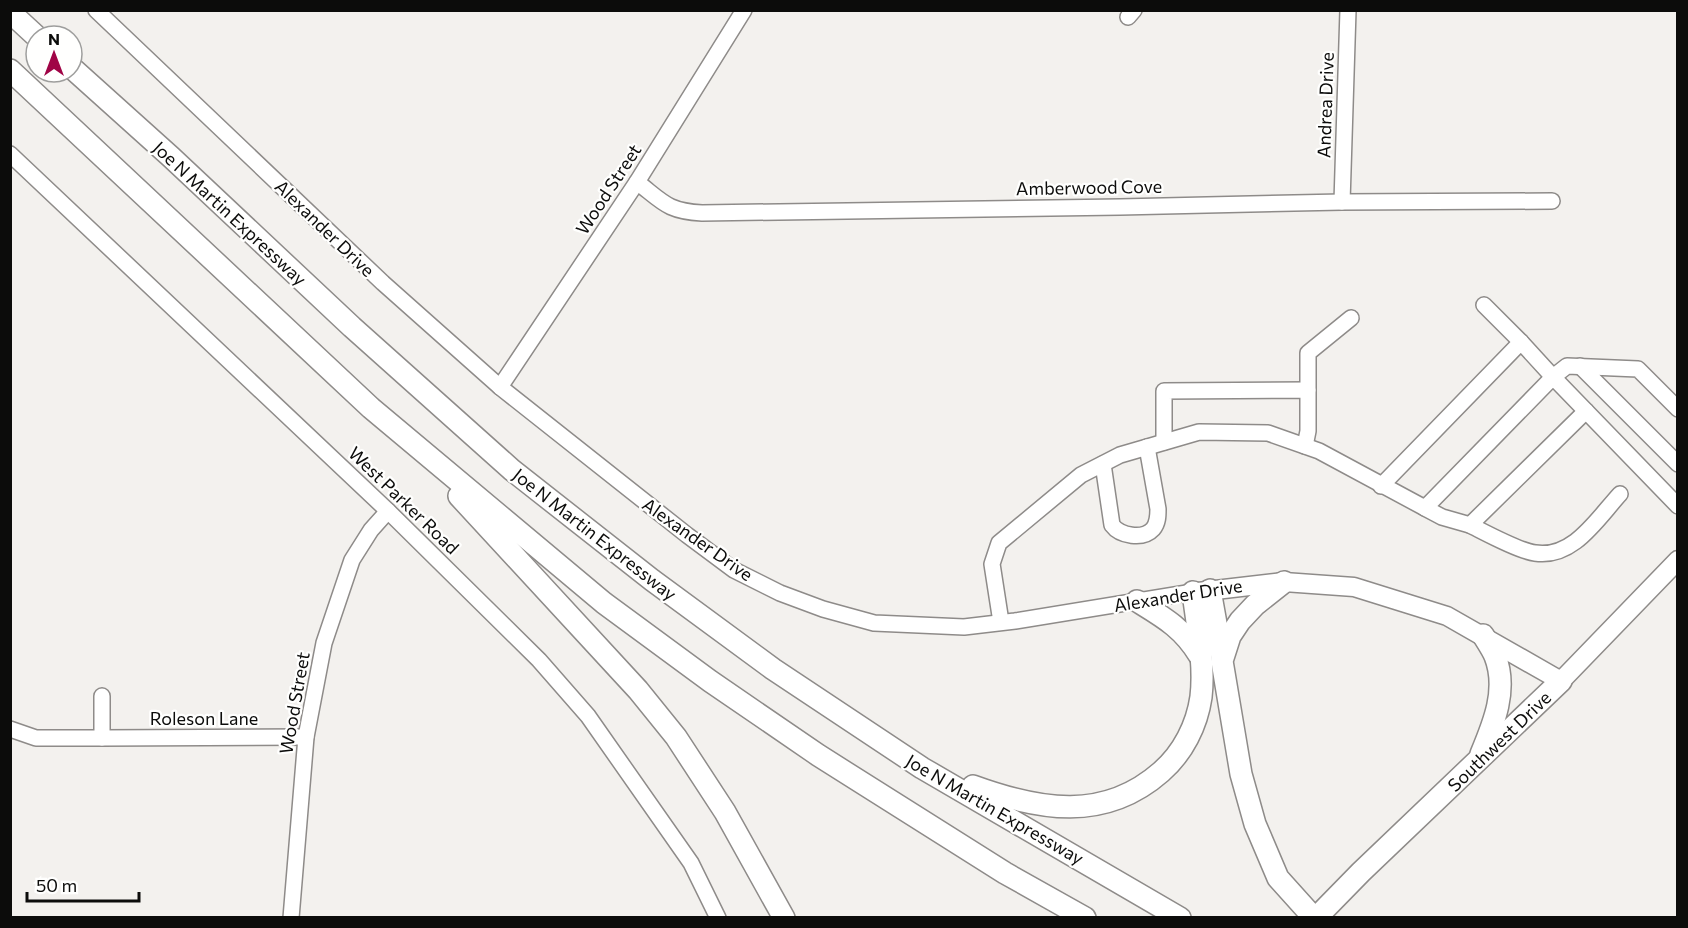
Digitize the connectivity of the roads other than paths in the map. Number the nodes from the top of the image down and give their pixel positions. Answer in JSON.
{"nodes":[{"id":1,"x":96,"y":10,"type":"edge"},
{"id":2,"x":744,"y":10,"type":"edge"},
{"id":3,"x":1348,"y":10,"type":"edge"},
{"id":4,"x":10,"y":12,"type":"edge"},
{"id":5,"x":24,"y":25,"type":"edge"},
{"id":6,"x":10,"y":70,"type":"edge"},
{"id":7,"x":84,"y":80,"type":"edge"},
{"id":8,"x":10,"y":154,"type":"edge"},
{"id":9,"x":637,"y":182,"type":"junction"},
{"id":10,"x":1552,"y":201,"type":"dead end"},
{"id":11,"x":1342,"y":202,"type":"junction"},
{"id":12,"x":1484,"y":305,"type":"dead end"},
{"id":13,"x":1351,"y":318,"type":"dead end"},
{"id":14,"x":1521,"y":342,"type":"junction"},
{"id":15,"x":1580,"y":366,"type":"junction"},
{"id":16,"x":1553,"y":377,"type":"junction"},
{"id":17,"x":500,"y":387,"type":"junction"},
{"id":18,"x":1308,"y":390,"type":"junction"},
{"id":19,"x":1677,"y":409,"type":"edge"},
{"id":20,"x":1586,"y":411,"type":"junction"},
{"id":21,"x":408,"y":440,"type":"junction"},
{"id":22,"x":1164,"y":442,"type":"junction"},
{"id":23,"x":1305,"y":446,"type":"junction"},
{"id":24,"x":1148,"y":454,"type":"junction"},
{"id":25,"x":1677,"y":464,"type":"edge"},
{"id":26,"x":1104,"y":470,"type":"junction"},
{"id":27,"x":1381,"y":486,"type":"junction"},
{"id":28,"x":1620,"y":494,"type":"dead end"},
{"id":29,"x":1677,"y":506,"type":"edge"},
{"id":30,"x":1425,"y":508,"type":"junction"},
{"id":31,"x":388,"y":512,"type":"junction"},
{"id":32,"x":1470,"y":525,"type":"junction"},
{"id":33,"x":1677,"y":560,"type":"edge"},
{"id":34,"x":1284,"y":582,"type":"junction"},
{"id":35,"x":1202,"y":591,"type":"junction"},
{"id":36,"x":1137,"y":601,"type":"junction"},
{"id":37,"x":1001,"y":622,"type":"junction"},
{"id":38,"x":1483,"y":635,"type":"junction"},
{"id":39,"x":1200,"y":657,"type":"junction"},
{"id":40,"x":1222,"y":661,"type":"junction"},
{"id":41,"x":1562,"y":681,"type":"junction"},
{"id":42,"x":102,"y":696,"type":"dead end"},
{"id":43,"x":10,"y":729,"type":"edge"},
{"id":44,"x":306,"y":737,"type":"junction"},
{"id":45,"x":102,"y":738,"type":"junction"},
{"id":46,"x":1479,"y":760,"type":"junction"},
{"id":47,"x":922,"y":768,"type":"junction"},
{"id":48,"x":291,"y":918,"type":"edge"},
{"id":49,"x":718,"y":918,"type":"edge"},
{"id":50,"x":784,"y":918,"type":"edge"},
{"id":51,"x":1085,"y":918,"type":"edge"},
{"id":52,"x":1180,"y":918,"type":"edge"},
{"id":53,"x":1315,"y":918,"type":"edge"}],
"edges":[{"from":1,"to":17,"type":"street","name":"Alexander Drive"},
{"from":2,"to":9,"type":"street","name":"Wood Street"},
{"from":3,"to":11,"type":"street","name":"Andrea Drive"},
{"from":4,"to":5,"type":"highway"},
{"from":6,"to":21,"type":"highway"},
{"from":7,"to":47,"type":"highway","name":"Joe N Martin Expressway"},
{"from":8,"to":31,"type":"street","name":"West Parker Road"},
{"from":9,"to":11,"type":"street","name":"Amberwood Cove"},
{"from":9,"to":17,"type":"street","name":"Wood Street"},
{"from":10,"to":11,"type":"street","name":"Amberwood Cove"},
{"from":12,"to":14,"type":"street"},
{"from":13,"to":18,"type":"street"},
{"from":14,"to":16,"type":"street"},
{"from":14,"to":27,"type":"street"},
{"from":15,"to":16,"type":"street"},
{"from":15,"to":19,"type":"street"},
{"from":15,"to":25,"type":"street"},
{"from":16,"to":20,"type":"street"},
{"from":16,"to":30,"type":"street"},
{"from":17,"to":37,"type":"street","name":"Alexander Drive"},
{"from":18,"to":22,"type":"street"},
{"from":18,"to":23,"type":"street"},
{"from":20,"to":29,"type":"street"},
{"from":20,"to":32,"type":"street"},
{"from":21,"to":50,"type":"highway"},
{"from":21,"to":51,"type":"highway"},
{"from":22,"to":23,"type":"street"},
{"from":22,"to":24,"type":"street"},
{"from":23,"to":27,"type":"street"},
{"from":24,"to":26,"type":"street"},
{"from":24,"to":26,"type":"street"},
{"from":26,"to":37,"type":"street"},
{"from":27,"to":30,"type":"street"},
{"from":28,"to":32,"type":"street"},
{"from":30,"to":32,"type":"street"},
{"from":31,"to":44,"type":"street","name":"Wood Street"},
{"from":31,"to":49,"type":"street","name":"West Parker Road"},
{"from":33,"to":41,"type":"main road","name":"Southwest Drive"},
{"from":34,"to":35,"type":"main road","name":"Alexander Drive"},
{"from":34,"to":38,"type":"main road","name":"Alexander Drive"},
{"from":34,"to":40,"type":"highway"},
{"from":35,"to":36,"type":"street","name":"Alexander Drive"},
{"from":35,"to":39,"type":"highway"},
{"from":35,"to":40,"type":"highway"},
{"from":36,"to":37,"type":"street","name":"Alexander Drive"},
{"from":36,"to":39,"type":"highway"},
{"from":38,"to":41,"type":"main road","name":"Alexander Drive"},
{"from":38,"to":46,"type":"highway"},
{"from":39,"to":47,"type":"highway"},
{"from":40,"to":53,"type":"highway"},
{"from":41,"to":46,"type":"highway","name":"Southwest Drive"},
{"from":42,"to":45,"type":"street"},
{"from":43,"to":45,"type":"street","name":"Roleson Lane"},
{"from":44,"to":45,"type":"street","name":"Roleson Lane"},
{"from":44,"to":48,"type":"street","name":"Wood Street"},
{"from":46,"to":53,"type":"highway","name":"Southwest Drive"},
{"from":47,"to":52,"type":"highway","name":"Joe N Martin Expressway"}]}
